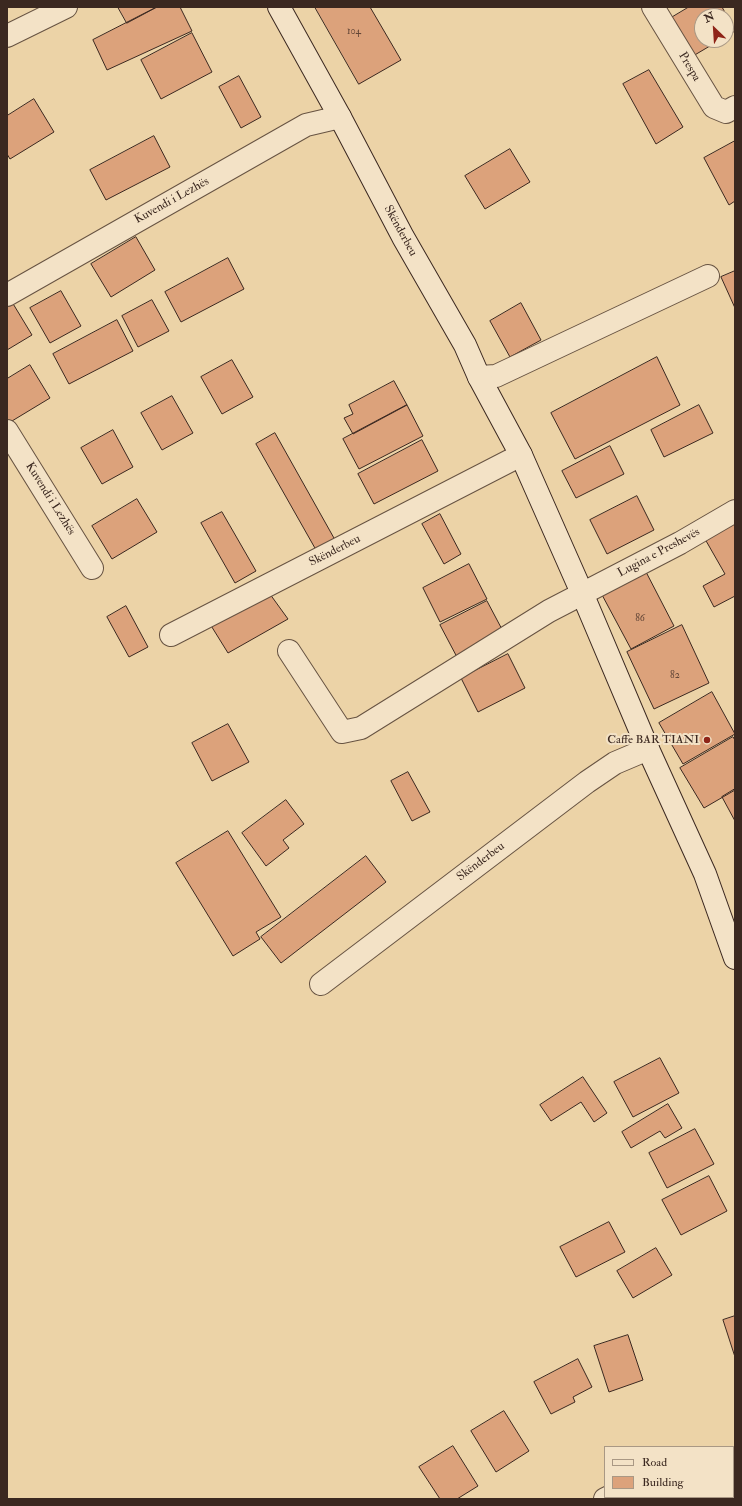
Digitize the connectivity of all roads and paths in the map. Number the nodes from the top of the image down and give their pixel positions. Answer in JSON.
{"nodes":[{"id":1,"x":66,"y":7,"type":"edge"},
{"id":2,"x":279,"y":7,"type":"edge"},
{"id":3,"x":653,"y":7,"type":"edge"},
{"id":4,"x":7,"y":36,"type":"edge"},
{"id":5,"x":735,"y":107,"type":"edge"},
{"id":6,"x":340,"y":117,"type":"junction"},
{"id":7,"x":708,"y":276,"type":"dead end"},
{"id":8,"x":7,"y":295,"type":"edge"},
{"id":9,"x":479,"y":377,"type":"junction"},
{"id":10,"x":7,"y":431,"type":"edge"},
{"id":11,"x":521,"y":455,"type":"junction"},
{"id":12,"x":735,"y":511,"type":"edge"},
{"id":13,"x":92,"y":568,"type":"dead end"},
{"id":14,"x":582,"y":593,"type":"junction"},
{"id":15,"x":171,"y":635,"type":"dead end"},
{"id":16,"x":289,"y":651,"type":"dead end"},
{"id":17,"x":648,"y":749,"type":"junction"},
{"id":18,"x":735,"y":958,"type":"edge"},
{"id":19,"x":321,"y":984,"type":"dead end"}],
"edges":[{"from":1,"to":4,"type":"street"},
{"from":2,"to":6,"type":"street","name":"Skënderbeu"},
{"from":3,"to":5,"type":"street","name":"Prespa"},
{"from":6,"to":8,"type":"street","name":"Kuvendi i Lezhës"},
{"from":6,"to":9,"type":"street","name":"Skënderbeu"},
{"from":7,"to":9,"type":"street"},
{"from":9,"to":11,"type":"street","name":"Skënderbeu"},
{"from":10,"to":13,"type":"street","name":"Kuvendi i Lezhës"},
{"from":11,"to":14,"type":"street","name":"Skënderbeu"},
{"from":11,"to":15,"type":"street","name":"Skënderbeu"},
{"from":12,"to":14,"type":"street","name":"Lugina e Preshevës"},
{"from":14,"to":16,"type":"street","name":"Lugina e Preshevës"},
{"from":14,"to":17,"type":"street","name":"Skënderbeu"},
{"from":17,"to":18,"type":"street","name":"Skënderbeu"},
{"from":17,"to":19,"type":"street","name":"Skënderbeu"}]}
